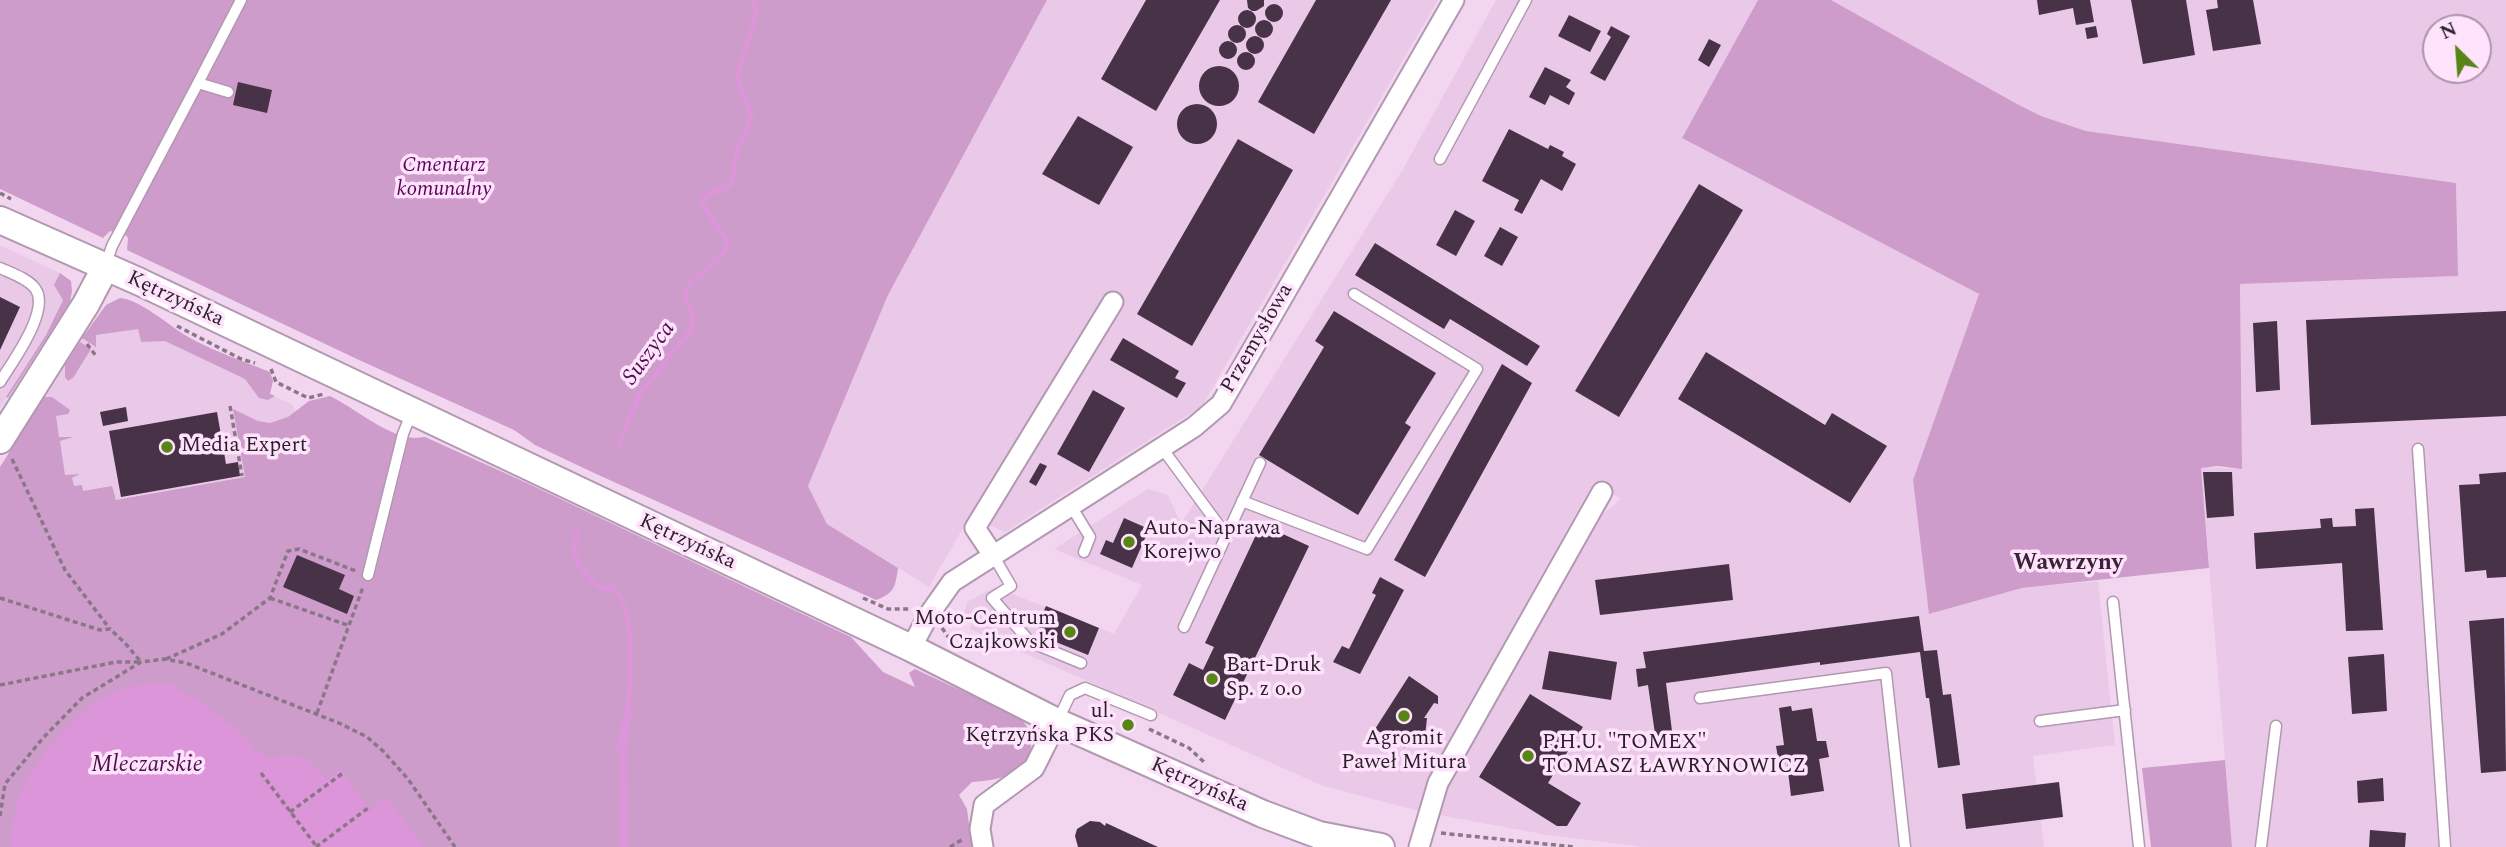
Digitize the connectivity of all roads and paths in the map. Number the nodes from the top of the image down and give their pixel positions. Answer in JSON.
{"nodes":[{"id":1,"x":241,"y":0,"type":"edge"},
{"id":2,"x":1454,"y":0,"type":"edge"},
{"id":3,"x":1526,"y":0,"type":"edge"},
{"id":4,"x":198,"y":83,"type":"junction"},
{"id":5,"x":228,"y":92,"type":"dead end"},
{"id":6,"x":1440,"y":159,"type":"dead end"},
{"id":7,"x":0,"y":220,"type":"edge"},
{"id":8,"x":0,"y":268,"type":"edge"},
{"id":9,"x":105,"y":268,"type":"junction"},
{"id":10,"x":1354,"y":294,"type":"dead end"},
{"id":11,"x":1113,"y":302,"type":"dead end"},
{"id":12,"x":173,"y":323,"type":"dead end"},
{"id":13,"x":79,"y":338,"type":"dead end"},
{"id":14,"x":96,"y":356,"type":"dead end"},
{"id":15,"x":0,"y":382,"type":"edge"},
{"id":16,"x":331,"y":393,"type":"dead end"},
{"id":17,"x":230,"y":407,"type":"dead end"},
{"id":18,"x":412,"y":412,"type":"junction"},
{"id":19,"x":5,"y":433,"type":"edge"},
{"id":20,"x":1162,"y":448,"type":"junction"},
{"id":21,"x":2418,"y":449,"type":"dead end"},
{"id":22,"x":1260,"y":463,"type":"dead end"},
{"id":23,"x":242,"y":476,"type":"dead end"},
{"id":24,"x":1602,"y":492,"type":"dead end"},
{"id":25,"x":1242,"y":501,"type":"junction"},
{"id":26,"x":1071,"y":506,"type":"junction"},
{"id":27,"x":1226,"y":535,"type":"junction"},
{"id":28,"x":1084,"y":552,"type":"dead end"},
{"id":29,"x":993,"y":555,"type":"junction"},
{"id":30,"x":368,"y":575,"type":"junction"},
{"id":31,"x":0,"y":598,"type":"edge"},
{"id":32,"x":270,"y":598,"type":"junction"},
{"id":33,"x":2113,"y":602,"type":"dead end"},
{"id":34,"x":351,"y":626,"type":"junction"},
{"id":35,"x":1184,"y":627,"type":"dead end"},
{"id":36,"x":110,"y":629,"type":"junction"},
{"id":37,"x":911,"y":648,"type":"junction"},
{"id":38,"x":165,"y":659,"type":"junction"},
{"id":39,"x":141,"y":662,"type":"junction"},
{"id":40,"x":1081,"y":663,"type":"dead end"},
{"id":41,"x":0,"y":685,"type":"edge"},
{"id":42,"x":1700,"y":698,"type":"dead end"},
{"id":43,"x":2125,"y":710,"type":"junction"},
{"id":44,"x":317,"y":713,"type":"junction"},
{"id":45,"x":1151,"y":715,"type":"dead end"},
{"id":46,"x":1057,"y":722,"type":"junction"},
{"id":47,"x":2040,"y":722,"type":"dead end"},
{"id":48,"x":2276,"y":726,"type":"dead end"},
{"id":49,"x":1145,"y":727,"type":"dead end"},
{"id":50,"x":1212,"y":770,"type":"dead end"},
{"id":51,"x":261,"y":773,"type":"dead end"},
{"id":52,"x":343,"y":773,"type":"dead end"},
{"id":53,"x":0,"y":781,"type":"edge"},
{"id":54,"x":5,"y":784,"type":"junction"},
{"id":55,"x":368,"y":808,"type":"dead end"},
{"id":56,"x":290,"y":812,"type":"junction"},
{"id":57,"x":0,"y":816,"type":"edge"},
{"id":58,"x":1421,"y":840,"type":"edge"},
{"id":59,"x":1369,"y":846,"type":"edge"},
{"id":60,"x":316,"y":847,"type":"edge"},
{"id":61,"x":455,"y":847,"type":"edge"},
{"id":62,"x":983,"y":847,"type":"edge"},
{"id":63,"x":1574,"y":847,"type":"edge"},
{"id":64,"x":1905,"y":847,"type":"edge"},
{"id":65,"x":2139,"y":847,"type":"edge"},
{"id":66,"x":2261,"y":847,"type":"edge"},
{"id":67,"x":2445,"y":847,"type":"edge"}],
"edges":[{"from":1,"to":4,"type":"lane"},
{"from":2,"to":20,"type":"street","name":"Przemysłowa"},
{"from":3,"to":6,"type":"lane"},
{"from":4,"to":5,"type":"lane"},
{"from":4,"to":9,"type":"lane"},
{"from":7,"to":9,"type":"main road","name":"Kętrzyńska"},
{"from":8,"to":15,"type":"lane"},
{"from":9,"to":18,"type":"main road","name":"Kętrzyńska"},
{"from":9,"to":19,"type":"main road"},
{"from":10,"to":25,"type":"lane"},
{"from":11,"to":29,"type":"street"},
{"from":12,"to":16,"type":"path"},
{"from":13,"to":14,"type":"path"},
{"from":17,"to":23,"type":"path"},
{"from":18,"to":30,"type":"lane"},
{"from":18,"to":37,"type":"main road","name":"Kętrzyńska"},
{"from":19,"to":36,"type":"path"},
{"from":20,"to":26,"type":"street","name":"Przemysłowa"},
{"from":20,"to":27,"type":"lane"},
{"from":21,"to":67,"type":"lane"},
{"from":22,"to":25,"type":"lane"},
{"from":24,"to":58,"type":"street"},
{"from":25,"to":27,"type":"lane"},
{"from":26,"to":28,"type":"lane"},
{"from":26,"to":29,"type":"street","name":"Przemysłowa"},
{"from":27,"to":35,"type":"lane"},
{"from":29,"to":37,"type":"street","name":"Przemysłowa"},
{"from":29,"to":40,"type":"lane"},
{"from":30,"to":32,"type":"path"},
{"from":30,"to":34,"type":"path"},
{"from":31,"to":36,"type":"path"},
{"from":32,"to":34,"type":"path"},
{"from":32,"to":38,"type":"path"},
{"from":33,"to":43,"type":"lane"},
{"from":34,"to":44,"type":"path"},
{"from":36,"to":39,"type":"path"},
{"from":37,"to":46,"type":"main road","name":"Kętrzyńska"},
{"from":38,"to":39,"type":"path"},
{"from":38,"to":44,"type":"path"},
{"from":39,"to":41,"type":"path"},
{"from":39,"to":54,"type":"path"},
{"from":42,"to":64,"type":"lane"},
{"from":43,"to":47,"type":"lane"},
{"from":43,"to":65,"type":"lane"},
{"from":44,"to":61,"type":"path"},
{"from":45,"to":46,"type":"lane"},
{"from":46,"to":59,"type":"main road","name":"Kętrzyńska"},
{"from":46,"to":62,"type":"street"},
{"from":48,"to":66,"type":"lane"},
{"from":49,"to":50,"type":"path"},
{"from":51,"to":56,"type":"path"},
{"from":52,"to":56,"type":"path"},
{"from":53,"to":54,"type":"path"},
{"from":54,"to":57,"type":"path"},
{"from":55,"to":60,"type":"path"},
{"from":56,"to":60,"type":"path"},
{"from":58,"to":63,"type":"path"}]}
